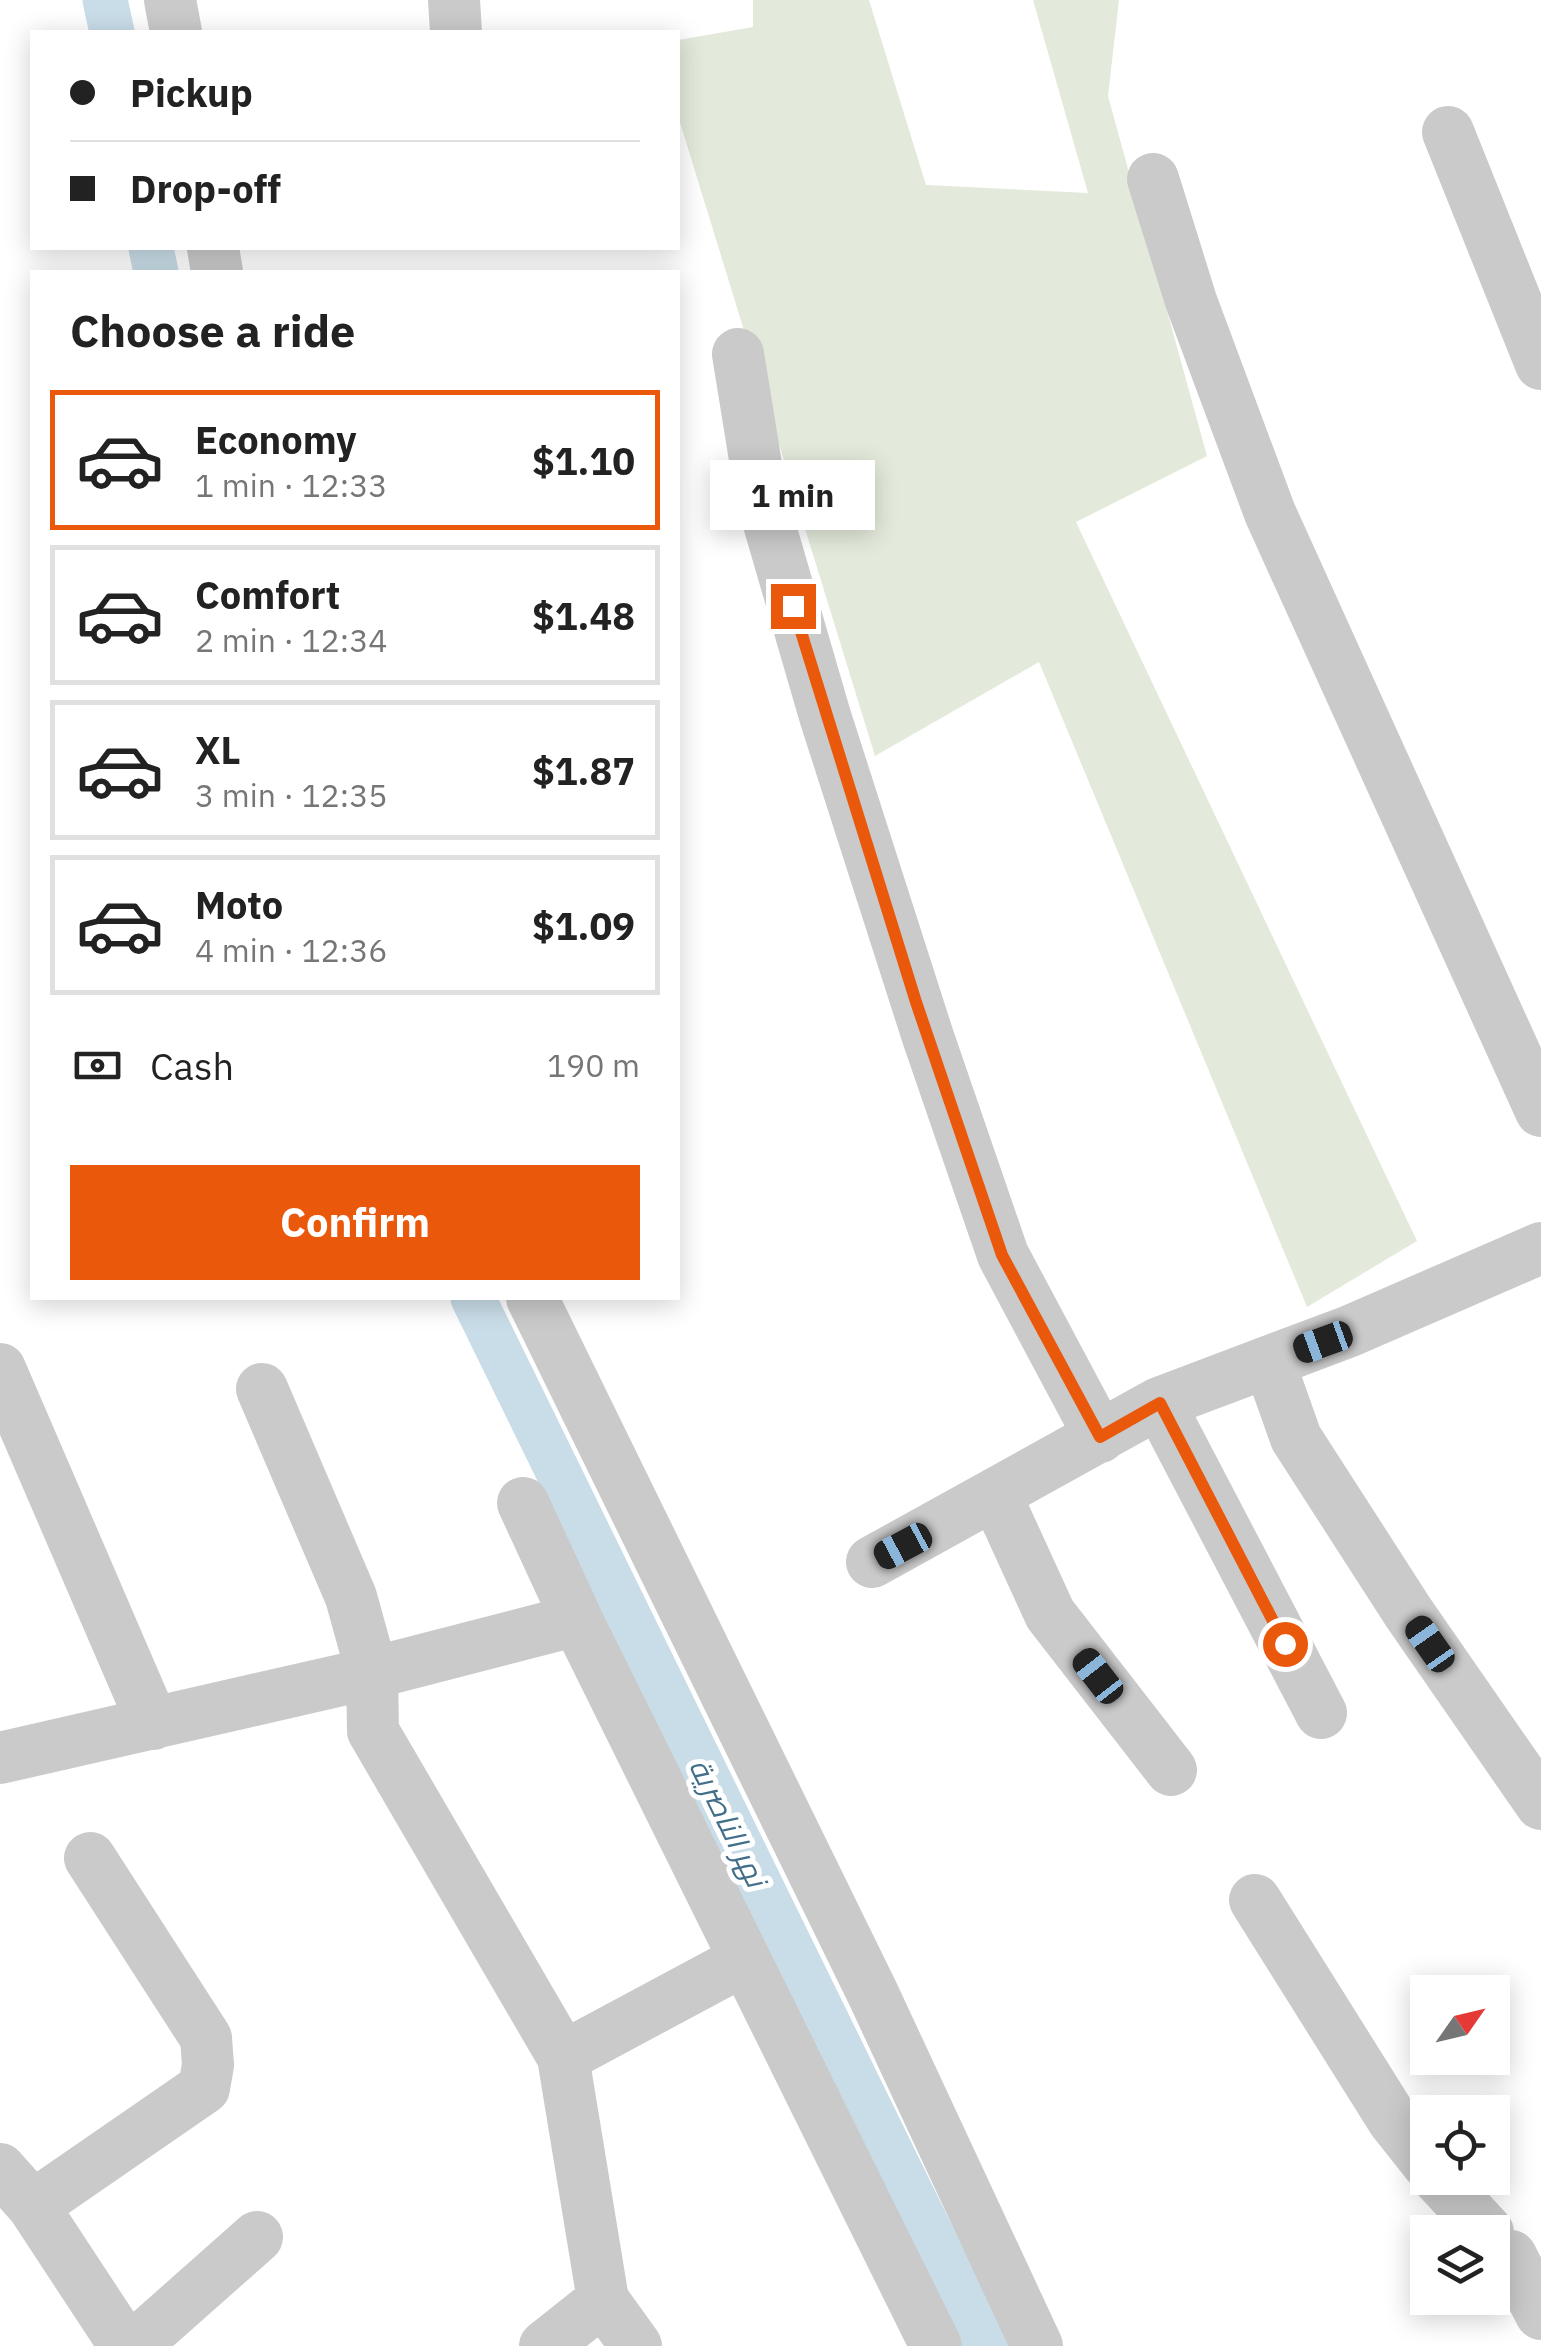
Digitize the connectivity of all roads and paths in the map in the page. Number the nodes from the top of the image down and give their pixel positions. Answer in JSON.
{"nodes":[{"id":1,"x":170,"y":0,"type":"edge"},
{"id":2,"x":454,"y":0,"type":"edge"},
{"id":3,"x":176,"y":30,"type":"edge"},
{"id":4,"x":456,"y":30,"type":"edge"},
{"id":5,"x":1448,"y":132,"type":"dead end"},
{"id":6,"x":1152,"y":179,"type":"dead end"},
{"id":7,"x":738,"y":354,"type":"dead end"},
{"id":8,"x":1541,"y":364,"type":"edge"},
{"id":9,"x":1541,"y":1111,"type":"edge"},
{"id":10,"x":1541,"y":1248,"type":"edge"},
{"id":11,"x":533,"y":1300,"type":"edge"},
{"id":12,"x":1269,"y":1362,"type":"junction"},
{"id":13,"x":0,"y":1369,"type":"edge"},
{"id":14,"x":262,"y":1389,"type":"dead end"},
{"id":15,"x":1160,"y":1403,"type":"junction"},
{"id":16,"x":1100,"y":1437,"type":"junction"},
{"id":17,"x":996,"y":1496,"type":"junction"},
{"id":18,"x":523,"y":1503,"type":"dead end"},
{"id":19,"x":872,"y":1562,"type":"dead end"},
{"id":20,"x":577,"y":1620,"type":"junction"},
{"id":21,"x":372,"y":1673,"type":"junction"},
{"id":22,"x":1321,"y":1713,"type":"dead end"},
{"id":23,"x":153,"y":1724,"type":"junction"},
{"id":24,"x":0,"y":1758,"type":"edge"},
{"id":25,"x":1172,"y":1770,"type":"dead end"},
{"id":26,"x":1541,"y":1804,"type":"edge"},
{"id":27,"x":90,"y":1858,"type":"dead end"},
{"id":28,"x":1255,"y":1900,"type":"dead end"},
{"id":29,"x":744,"y":1960,"type":"junction"},
{"id":30,"x":563,"y":2057,"type":"junction"},
{"id":31,"x":1410,"y":2142,"type":"edge"},
{"id":32,"x":16,"y":2188,"type":"edge"},
{"id":33,"x":1457,"y":2195,"type":"edge"},
{"id":34,"x":1479,"y":2215,"type":"edge"},
{"id":35,"x":257,"y":2237,"type":"dead end"},
{"id":36,"x":1510,"y":2245,"type":"edge"},
{"id":37,"x":604,"y":2300,"type":"junction"},
{"id":38,"x":1541,"y":2314,"type":"edge"},
{"id":39,"x":125,"y":2346,"type":"edge"},
{"id":40,"x":134,"y":2346,"type":"edge"},
{"id":41,"x":545,"y":2346,"type":"edge"},
{"id":42,"x":636,"y":2346,"type":"edge"},
{"id":43,"x":936,"y":2346,"type":"edge"},
{"id":44,"x":1037,"y":2346,"type":"edge"}],
"edges":[{"from":1,"to":3,"type":"street"},
{"from":2,"to":4,"type":"street"},
{"from":5,"to":8,"type":"street"},
{"from":6,"to":9,"type":"street"},
{"from":7,"to":16,"type":"street"},
{"from":10,"to":12,"type":"street"},
{"from":11,"to":44,"type":"street"},
{"from":12,"to":15,"type":"street"},
{"from":12,"to":26,"type":"street"},
{"from":13,"to":23,"type":"street"},
{"from":14,"to":21,"type":"street"},
{"from":15,"to":16,"type":"street"},
{"from":15,"to":22,"type":"street"},
{"from":16,"to":17,"type":"street"},
{"from":17,"to":19,"type":"street"},
{"from":17,"to":25,"type":"street"},
{"from":18,"to":20,"type":"street"},
{"from":20,"to":21,"type":"street"},
{"from":20,"to":29,"type":"street"},
{"from":21,"to":23,"type":"street"},
{"from":21,"to":30,"type":"street"},
{"from":23,"to":24,"type":"street"},
{"from":27,"to":32,"type":"street"},
{"from":28,"to":31,"type":"street"},
{"from":29,"to":30,"type":"street"},
{"from":29,"to":43,"type":"street"},
{"from":30,"to":37,"type":"street"},
{"from":32,"to":39,"type":"street"},
{"from":33,"to":34,"type":"street"},
{"from":35,"to":40,"type":"street"},
{"from":36,"to":38,"type":"street"},
{"from":37,"to":41,"type":"street"},
{"from":37,"to":42,"type":"street"}]}
